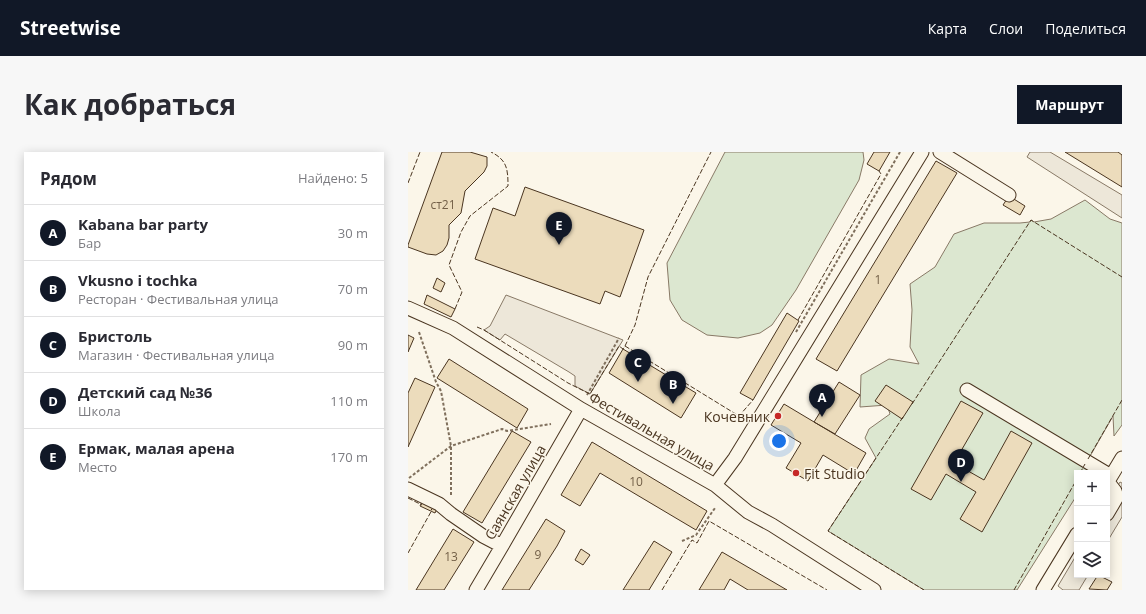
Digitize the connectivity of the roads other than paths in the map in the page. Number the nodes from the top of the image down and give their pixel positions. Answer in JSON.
{"nodes":[{"id":1,"x":922,"y":152,"type":"edge"},
{"id":2,"x":940,"y":152,"type":"edge"},
{"id":3,"x":1009,"y":194,"type":"dead end"},
{"id":4,"x":408,"y":308,"type":"edge"},
{"id":5,"x":967,"y":390,"type":"dead end"},
{"id":6,"x":581,"y":409,"type":"junction"},
{"id":7,"x":1122,"y":458,"type":"edge"},
{"id":8,"x":1097,"y":470,"type":"edge"},
{"id":9,"x":1110,"y":474,"type":"edge"},
{"id":10,"x":1110,"y":481,"type":"edge"},
{"id":11,"x":715,"y":485,"type":"junction"},
{"id":12,"x":408,"y":489,"type":"edge"},
{"id":13,"x":1110,"y":509,"type":"edge"},
{"id":14,"x":1074,"y":541,"type":"edge"},
{"id":15,"x":502,"y":546,"type":"junction"},
{"id":16,"x":476,"y":590,"type":"edge"},
{"id":17,"x":874,"y":590,"type":"edge"},
{"id":18,"x":1043,"y":590,"type":"edge"}],
"edges":[{"from":1,"to":11,"type":"street"},
{"from":2,"to":3,"type":"street"},
{"from":4,"to":6,"type":"street","name":"Фестивальная улица"},
{"from":5,"to":8,"type":"street"},
{"from":6,"to":11,"type":"street","name":"Фестивальная улица"},
{"from":6,"to":15,"type":"street","name":"Саянская улица"},
{"from":7,"to":9,"type":"street"},
{"from":10,"to":13,"type":"street"},
{"from":11,"to":17,"type":"street","name":"Фестивальная улица"},
{"from":12,"to":15,"type":"street"},
{"from":14,"to":18,"type":"street"},
{"from":15,"to":16,"type":"street","name":"Саянская улица"}]}
